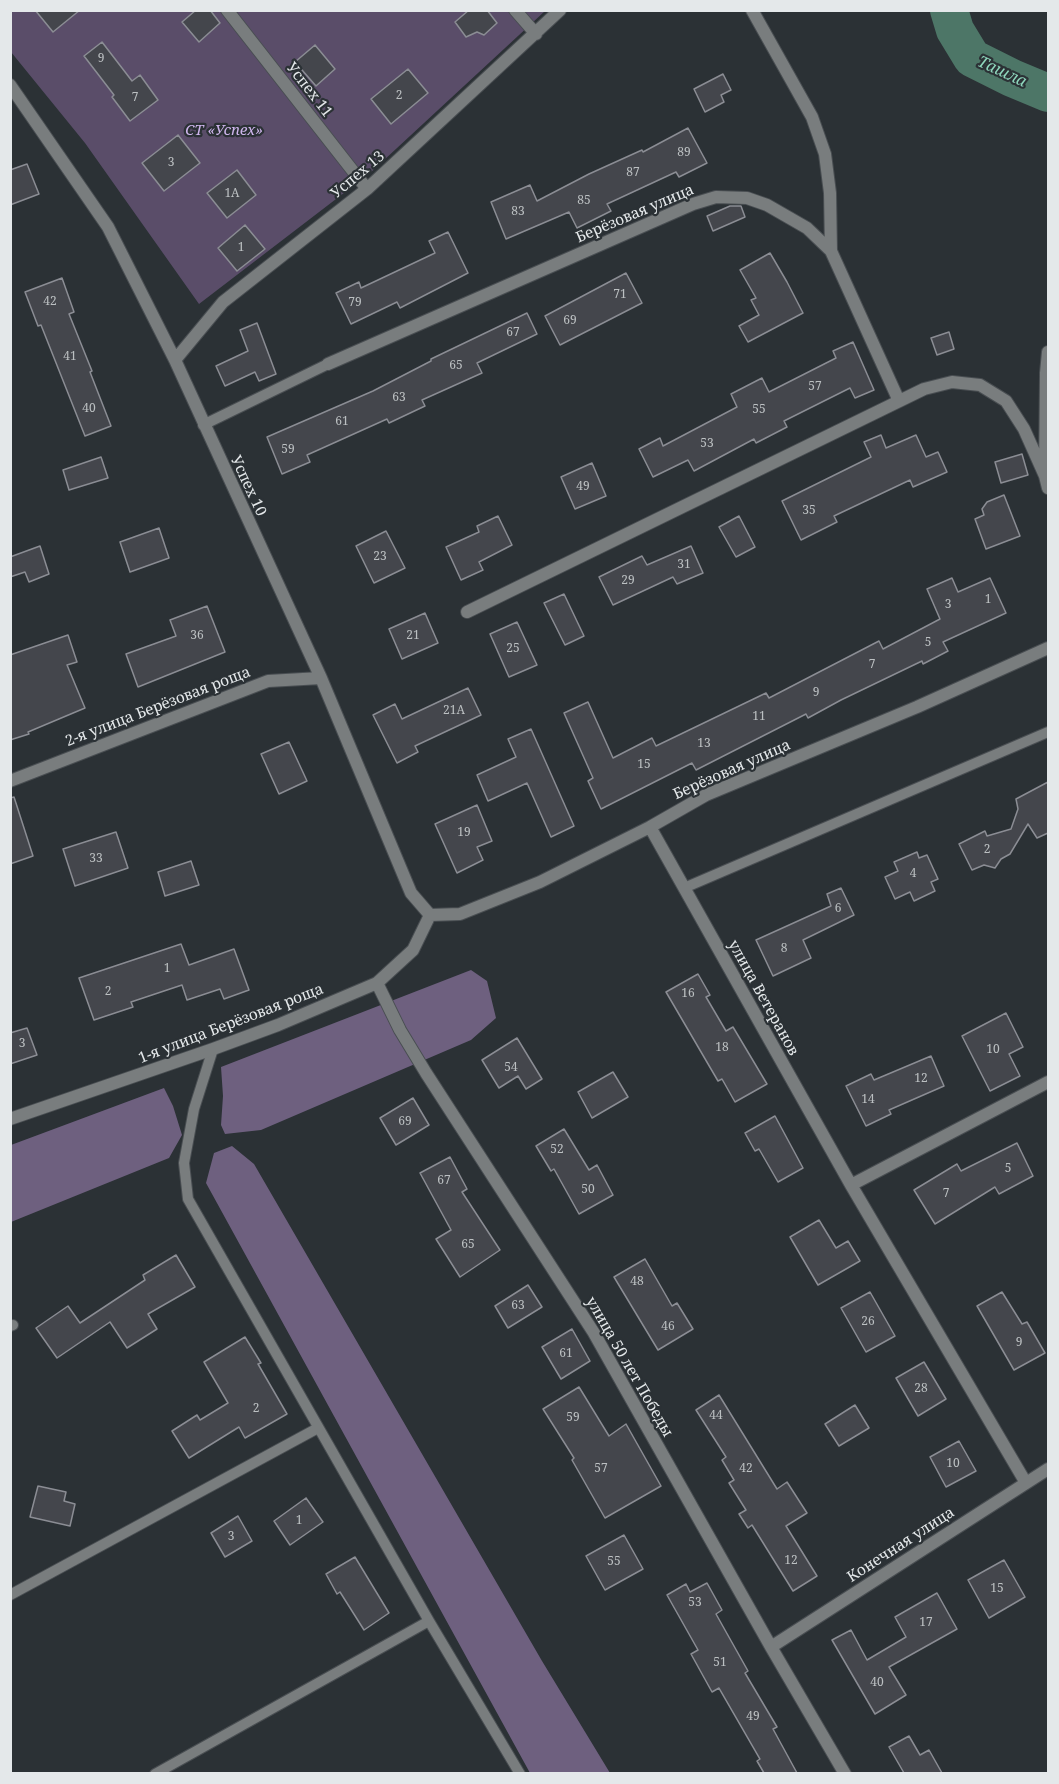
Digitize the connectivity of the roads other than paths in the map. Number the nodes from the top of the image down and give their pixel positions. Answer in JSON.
{"nodes":[{"id":1,"x":227,"y":10,"type":"edge"},
{"id":2,"x":515,"y":10,"type":"edge"},
{"id":3,"x":560,"y":10,"type":"edge"},
{"id":4,"x":752,"y":10,"type":"edge"},
{"id":5,"x":536,"y":34,"type":"junction"},
{"id":6,"x":10,"y":85,"type":"edge"},
{"id":7,"x":367,"y":189,"type":"junction"},
{"id":8,"x":831,"y":251,"type":"junction"},
{"id":9,"x":1048,"y":352,"type":"edge"},
{"id":10,"x":175,"y":360,"type":"junction"},
{"id":11,"x":328,"y":364,"type":"joint"},
{"id":12,"x":899,"y":401,"type":"junction"},
{"id":13,"x":203,"y":425,"type":"junction"},
{"id":14,"x":1047,"y":482,"type":"edge"},
{"id":15,"x":467,"y":612,"type":"dead end"},
{"id":16,"x":1048,"y":648,"type":"edge"},
{"id":17,"x":321,"y":678,"type":"junction"},
{"id":18,"x":1048,"y":732,"type":"edge"},
{"id":19,"x":10,"y":781,"type":"edge"},
{"id":20,"x":650,"y":826,"type":"junction"},
{"id":21,"x":684,"y":888,"type":"junction"},
{"id":22,"x":430,"y":915,"type":"junction"},
{"id":23,"x":376,"y":983,"type":"junction"},
{"id":24,"x":213,"y":1049,"type":"junction"},
{"id":25,"x":1048,"y":1082,"type":"edge"},
{"id":26,"x":10,"y":1119,"type":"edge"},
{"id":27,"x":851,"y":1185,"type":"junction"},
{"id":28,"x":318,"y":1428,"type":"junction"},
{"id":29,"x":1048,"y":1469,"type":"edge"},
{"id":30,"x":1026,"y":1483,"type":"junction"},
{"id":31,"x":10,"y":1595,"type":"edge"},
{"id":32,"x":429,"y":1622,"type":"junction"},
{"id":33,"x":771,"y":1647,"type":"junction"},
{"id":34,"x":155,"y":1773,"type":"edge"},
{"id":35,"x":520,"y":1773,"type":"edge"},
{"id":36,"x":845,"y":1773,"type":"edge"}],
"edges":[{"from":1,"to":7,"type":"street","name":"Успех 11"},
{"from":2,"to":5,"type":"street"},
{"from":3,"to":5,"type":"street","name":"Успех 13"},
{"from":4,"to":8,"type":"street"},
{"from":5,"to":7,"type":"street","name":"Успех 13"},
{"from":6,"to":10,"type":"street","name":"Успех 10"},
{"from":7,"to":10,"type":"street","name":"Успех 13"},
{"from":8,"to":11,"type":"street","name":"Берёзовая улица"},
{"from":8,"to":12,"type":"street","name":"Берёзовая улица"},
{"from":9,"to":14,"type":"street"},
{"from":10,"to":13,"type":"street","name":"Успех 10"},
{"from":11,"to":13,"type":"lane"},
{"from":12,"to":14,"type":"street"},
{"from":12,"to":15,"type":"street"},
{"from":13,"to":17,"type":"street","name":"Успех 10"},
{"from":16,"to":20,"type":"street","name":"Берёзовая улица"},
{"from":17,"to":19,"type":"street","name":"2-я улица Берёзовая роща"},
{"from":17,"to":22,"type":"street","name":"Успех 10"},
{"from":18,"to":21,"type":"lane"},
{"from":20,"to":21,"type":"street","name":"улица Ветеранов"},
{"from":20,"to":22,"type":"street","name":"Берёзовая улица"},
{"from":21,"to":27,"type":"street","name":"улица Ветеранов"},
{"from":22,"to":23,"type":"street","name":"1-я улица Берёзовая роща"},
{"from":23,"to":24,"type":"street","name":"1-я улица Берёзовая роща"},
{"from":23,"to":33,"type":"street","name":"улица 50 лет Победы"},
{"from":24,"to":26,"type":"street","name":"1-я улица Берёзовая роща"},
{"from":24,"to":28,"type":"lane"},
{"from":25,"to":27,"type":"street"},
{"from":27,"to":30,"type":"street","name":"улица Ветеранов"},
{"from":28,"to":31,"type":"lane"},
{"from":28,"to":32,"type":"lane"},
{"from":29,"to":30,"type":"street","name":"Конечная улица"},
{"from":30,"to":33,"type":"street","name":"Конечная улица"},
{"from":32,"to":34,"type":"lane"},
{"from":32,"to":35,"type":"lane"},
{"from":33,"to":36,"type":"street","name":"улица 50 лет Победы"}]}
